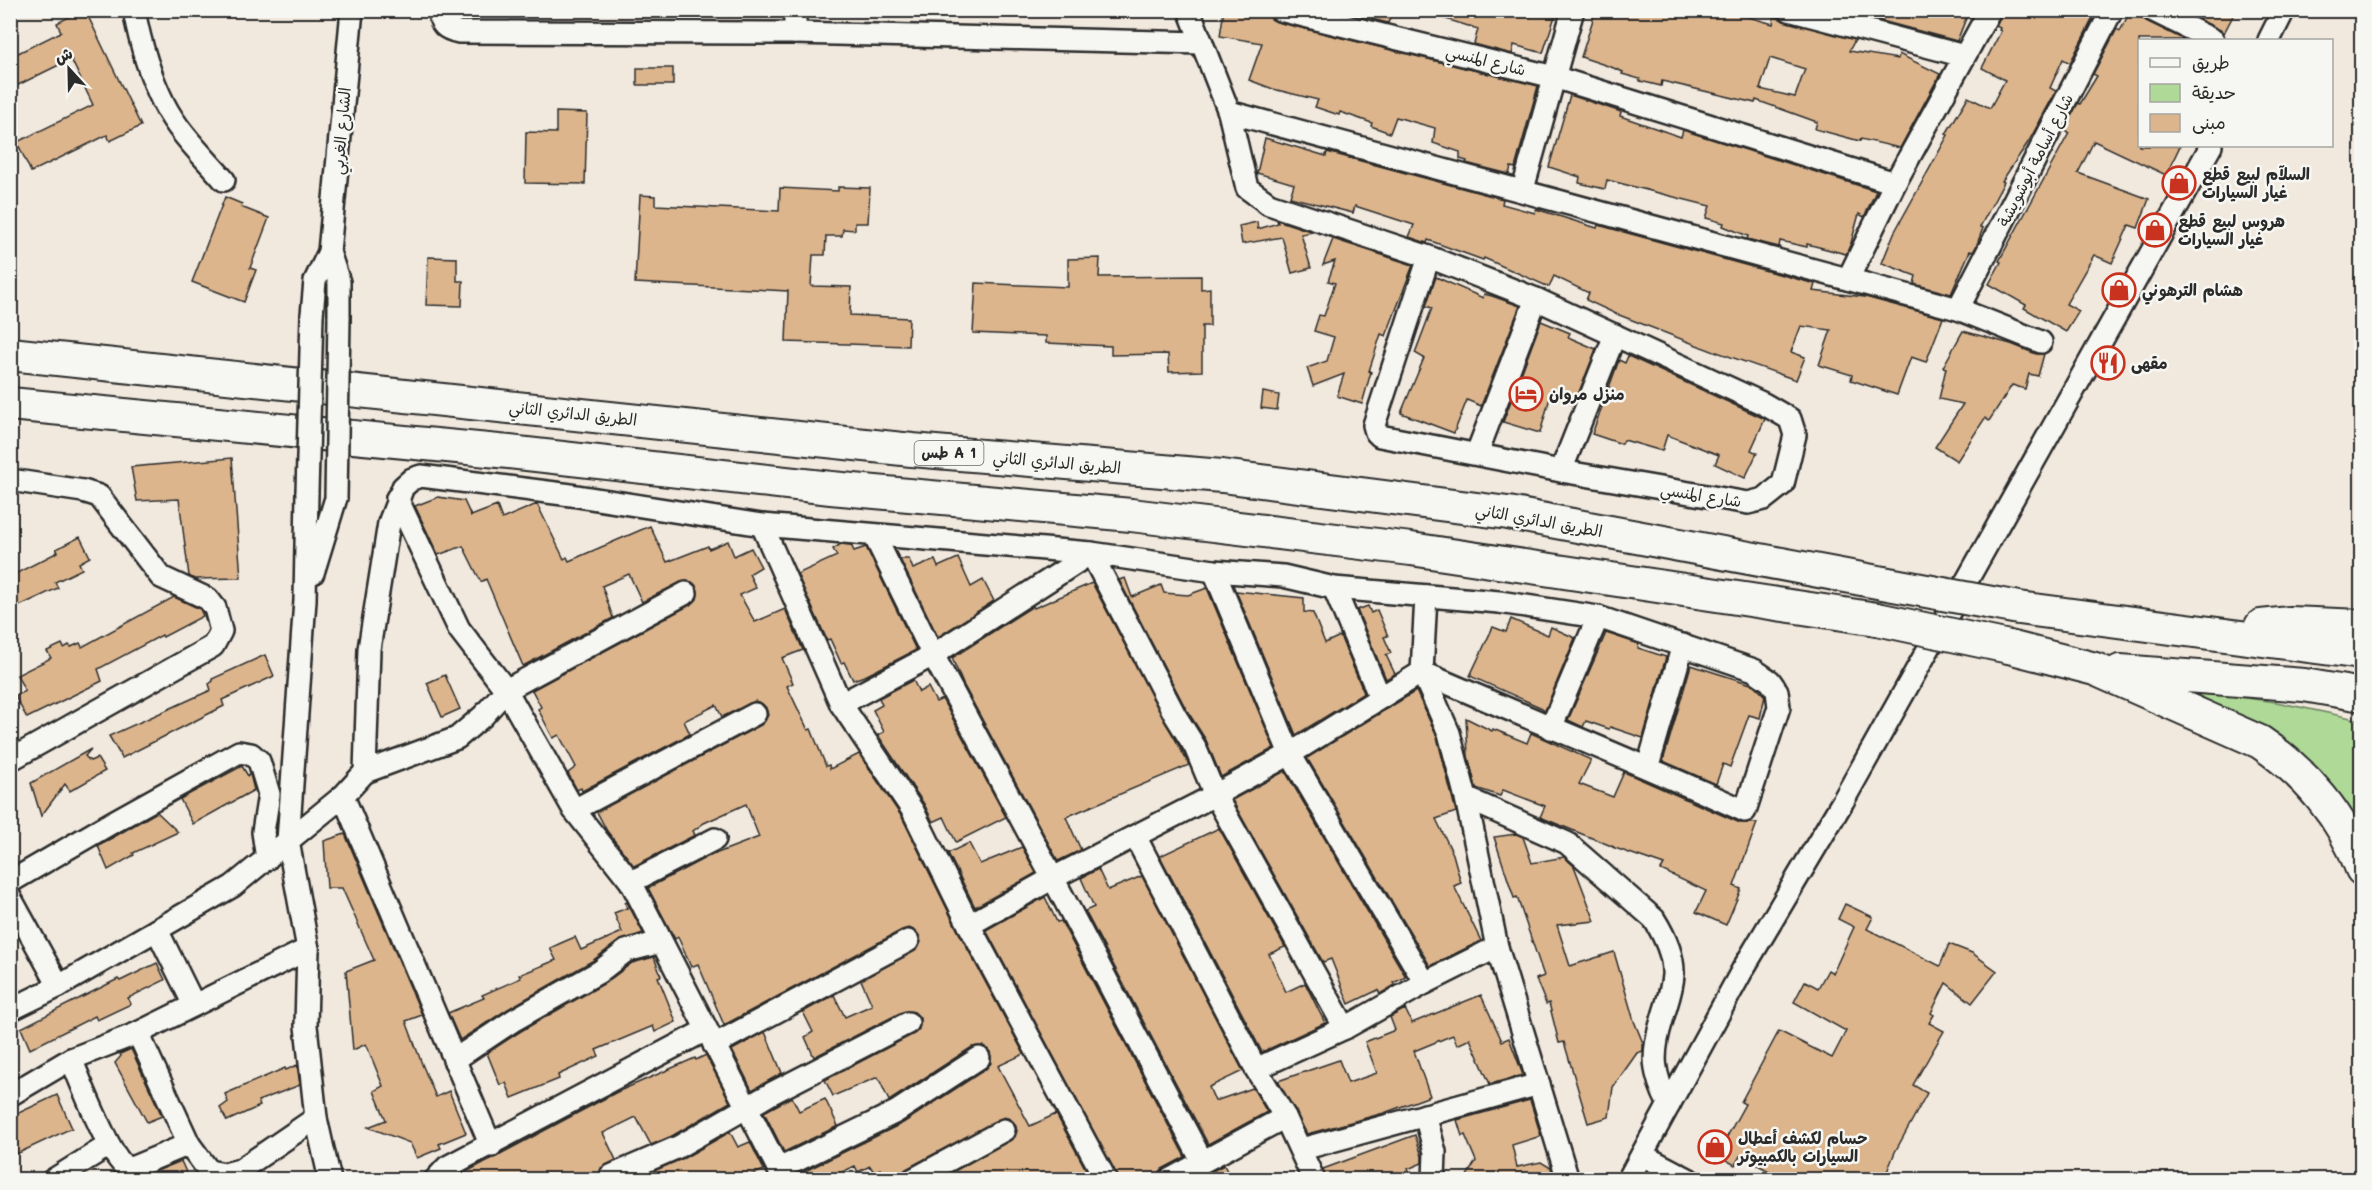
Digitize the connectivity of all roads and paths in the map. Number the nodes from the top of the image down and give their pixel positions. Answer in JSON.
{"nodes":[{"id":1,"x":134,"y":10,"type":"edge"},
{"id":2,"x":352,"y":10,"type":"edge"},
{"id":3,"x":439,"y":10,"type":"edge"},
{"id":4,"x":795,"y":10,"type":"edge"},
{"id":5,"x":1189,"y":10,"type":"edge"},
{"id":6,"x":1280,"y":10,"type":"edge"},
{"id":7,"x":1574,"y":10,"type":"edge"},
{"id":8,"x":1789,"y":10,"type":"edge"},
{"id":9,"x":1990,"y":10,"type":"edge"},
{"id":10,"x":2112,"y":10,"type":"edge"},
{"id":11,"x":2152,"y":10,"type":"edge"},
{"id":12,"x":2284,"y":10,"type":"edge"},
{"id":13,"x":795,"y":33,"type":"junction"},
{"id":14,"x":2211,"y":39,"type":"edge"},
{"id":15,"x":2270,"y":39,"type":"edge"},
{"id":16,"x":1202,"y":43,"type":"junction"},
{"id":17,"x":1964,"y":56,"type":"junction"},
{"id":18,"x":1554,"y":77,"type":"junction"},
{"id":19,"x":1229,"y":112,"type":"junction"},
{"id":20,"x":2210,"y":147,"type":"edge"},
{"id":21,"x":224,"y":180,"type":"dead end"},
{"id":22,"x":1895,"y":183,"type":"junction"},
{"id":23,"x":1523,"y":189,"type":"junction"},
{"id":24,"x":329,"y":252,"type":"junction"},
{"id":25,"x":1429,"y":257,"type":"junction"},
{"id":26,"x":1848,"y":279,"type":"junction"},
{"id":27,"x":1536,"y":299,"type":"junction"},
{"id":28,"x":1958,"y":309,"type":"junction"},
{"id":29,"x":1615,"y":335,"type":"junction"},
{"id":30,"x":2041,"y":342,"type":"dead end"},
{"id":31,"x":10,"y":354,"type":"edge"},
{"id":32,"x":10,"y":404,"type":"edge"},
{"id":33,"x":1477,"y":453,"type":"junction"},
{"id":34,"x":1561,"y":471,"type":"junction"},
{"id":35,"x":10,"y":480,"type":"edge"},
{"id":36,"x":397,"y":498,"type":"junction"},
{"id":37,"x":762,"y":525,"type":"junction"},
{"id":38,"x":874,"y":535,"type":"junction"},
{"id":39,"x":1091,"y":554,"type":"junction"},
{"id":40,"x":1214,"y":571,"type":"junction"},
{"id":41,"x":1334,"y":588,"type":"junction"},
{"id":42,"x":686,"y":592,"type":"dead end"},
{"id":43,"x":1426,"y":596,"type":"junction"},
{"id":44,"x":305,"y":600,"type":"junction"},
{"id":45,"x":1598,"y":617,"type":"junction"},
{"id":46,"x":2361,"y":626,"type":"edge"},
{"id":47,"x":2203,"y":633,"type":"junction"},
{"id":48,"x":1683,"y":645,"type":"junction"},
{"id":49,"x":2361,"y":653,"type":"edge"},
{"id":50,"x":933,"y":655,"type":"junction"},
{"id":51,"x":2095,"y":669,"type":"junction"},
{"id":52,"x":1422,"y":672,"type":"junction"},
{"id":53,"x":506,"y":690,"type":"junction"},
{"id":54,"x":1385,"y":694,"type":"junction"},
{"id":55,"x":2361,"y":694,"type":"edge"},
{"id":56,"x":841,"y":704,"type":"junction"},
{"id":57,"x":755,"y":714,"type":"dead end"},
{"id":58,"x":1551,"y":728,"type":"junction"},
{"id":59,"x":1290,"y":754,"type":"junction"},
{"id":60,"x":10,"y":760,"type":"edge"},
{"id":61,"x":1648,"y":766,"type":"junction"},
{"id":62,"x":365,"y":772,"type":"junction"},
{"id":63,"x":1215,"y":795,"type":"junction"},
{"id":64,"x":343,"y":796,"type":"junction"},
{"id":65,"x":1466,"y":798,"type":"junction"},
{"id":66,"x":574,"y":810,"type":"junction"},
{"id":67,"x":1135,"y":836,"type":"junction"},
{"id":68,"x":715,"y":839,"type":"dead end"},
{"id":69,"x":288,"y":841,"type":"junction"},
{"id":70,"x":267,"y":859,"type":"junction"},
{"id":71,"x":2361,"y":869,"type":"edge"},
{"id":72,"x":1053,"y":878,"type":"junction"},
{"id":73,"x":10,"y":882,"type":"edge"},
{"id":74,"x":631,"y":882,"type":"junction"},
{"id":75,"x":10,"y":897,"type":"edge"},
{"id":76,"x":969,"y":925,"type":"junction"},
{"id":77,"x":157,"y":930,"type":"junction"},
{"id":78,"x":908,"y":941,"type":"dead end"},
{"id":79,"x":661,"y":942,"type":"junction"},
{"id":80,"x":1497,"y":947,"type":"junction"},
{"id":81,"x":308,"y":949,"type":"junction"},
{"id":82,"x":1425,"y":983,"type":"junction"},
{"id":83,"x":59,"y":986,"type":"junction"},
{"id":84,"x":194,"y":1005,"type":"junction"},
{"id":85,"x":10,"y":1010,"type":"edge"},
{"id":86,"x":908,"y":1023,"type":"dead end"},
{"id":87,"x":1345,"y":1028,"type":"junction"},
{"id":88,"x":138,"y":1033,"type":"junction"},
{"id":89,"x":710,"y":1037,"type":"junction"},
{"id":90,"x":979,"y":1058,"type":"dead end"},
{"id":91,"x":71,"y":1059,"type":"junction"},
{"id":92,"x":454,"y":1060,"type":"junction"},
{"id":93,"x":1256,"y":1069,"type":"junction"},
{"id":94,"x":1539,"y":1084,"type":"junction"},
{"id":95,"x":10,"y":1095,"type":"edge"},
{"id":96,"x":1669,"y":1105,"type":"junction"},
{"id":97,"x":748,"y":1109,"type":"junction"},
{"id":98,"x":1425,"y":1115,"type":"junction"},
{"id":99,"x":1285,"y":1117,"type":"junction"},
{"id":100,"x":316,"y":1118,"type":"junction"},
{"id":101,"x":1004,"y":1130,"type":"dead end"},
{"id":102,"x":189,"y":1144,"type":"junction"},
{"id":103,"x":109,"y":1145,"type":"junction"},
{"id":104,"x":491,"y":1146,"type":"junction"},
{"id":105,"x":1302,"y":1149,"type":"junction"},
{"id":106,"x":1642,"y":1155,"type":"junction"},
{"id":107,"x":1202,"y":1161,"type":"junction"},
{"id":108,"x":781,"y":1174,"type":"edge"},
{"id":109,"x":611,"y":1176,"type":"dead end"},
{"id":110,"x":1176,"y":1178,"type":"edge"},
{"id":111,"x":52,"y":1179,"type":"edge"},
{"id":112,"x":330,"y":1179,"type":"edge"},
{"id":113,"x":435,"y":1179,"type":"edge"},
{"id":114,"x":912,"y":1179,"type":"edge"},
{"id":115,"x":1106,"y":1179,"type":"edge"},
{"id":116,"x":1314,"y":1179,"type":"edge"},
{"id":117,"x":1434,"y":1179,"type":"edge"},
{"id":118,"x":1568,"y":1179,"type":"edge"},
{"id":119,"x":1628,"y":1179,"type":"edge"},
{"id":120,"x":1690,"y":1179,"type":"edge"}],
"edges":[{"from":1,"to":21,"type":"street"},
{"from":2,"to":24,"type":"street","name":"الشارع الغربي"},
{"from":3,"to":13,"type":"street"},
{"from":4,"to":13,"type":"street"},
{"from":5,"to":16,"type":"street","name":"شارع المنسي"},
{"from":6,"to":18,"type":"street","name":"شارع المنسي"},
{"from":7,"to":18,"type":"street"},
{"from":8,"to":17,"type":"street"},
{"from":9,"to":17,"type":"street"},
{"from":10,"to":28,"type":"street","name":"شارع أسامة أبوشويشة"},
{"from":11,"to":14,"type":"street"},
{"from":12,"to":15,"type":"street"},
{"from":13,"to":16,"type":"street"},
{"from":16,"to":19,"type":"street","name":"شارع المنسي"},
{"from":17,"to":22,"type":"street"},
{"from":18,"to":22,"type":"street","name":"شارع المنسي"},
{"from":18,"to":23,"type":"street"},
{"from":19,"to":23,"type":"street"},
{"from":19,"to":25,"type":"street","name":"شارع المنسي"},
{"from":20,"to":96,"type":"street"},
{"from":22,"to":26,"type":"street"},
{"from":23,"to":26,"type":"street"},
{"from":24,"to":44,"type":"street","bridge":true},
{"from":24,"to":44,"type":"street","bridge":true},
{"from":25,"to":27,"type":"street","name":"شارع المنسي"},
{"from":25,"to":33,"type":"street","name":"شارع المنسي"},
{"from":26,"to":28,"type":"street"},
{"from":27,"to":29,"type":"street","name":"شارع المنسي"},
{"from":27,"to":33,"type":"street"},
{"from":28,"to":30,"type":"street"},
{"from":29,"to":34,"type":"street"},
{"from":29,"to":34,"type":"street","name":"شارع المنسي"},
{"from":31,"to":47,"type":"highway","name":"الطريق الدائري الثاني","number":"طس A 1","bridge":true},
{"from":32,"to":51,"type":"highway","bridge":true},
{"from":33,"to":34,"type":"street","name":"شارع المنسي"},
{"from":35,"to":60,"type":"street"},
{"from":36,"to":37,"type":"street"},
{"from":36,"to":53,"type":"street"},
{"from":36,"to":62,"type":"street"},
{"from":37,"to":38,"type":"street"},
{"from":37,"to":56,"type":"street"},
{"from":38,"to":39,"type":"street"},
{"from":38,"to":50,"type":"street"},
{"from":39,"to":40,"type":"street"},
{"from":39,"to":50,"type":"street"},
{"from":39,"to":63,"type":"street"},
{"from":40,"to":41,"type":"street"},
{"from":40,"to":59,"type":"street"},
{"from":41,"to":43,"type":"street"},
{"from":41,"to":54,"type":"street"},
{"from":42,"to":53,"type":"street"},
{"from":43,"to":45,"type":"street"},
{"from":43,"to":52,"type":"street"},
{"from":44,"to":69,"type":"street"},
{"from":45,"to":48,"type":"street"},
{"from":45,"to":58,"type":"street"},
{"from":46,"to":47,"type":"highway"},
{"from":47,"to":49,"type":"highway"},
{"from":48,"to":61,"type":"street"},
{"from":48,"to":61,"type":"street"},
{"from":50,"to":56,"type":"street"},
{"from":50,"to":72,"type":"street"},
{"from":51,"to":55,"type":"highway"},
{"from":51,"to":71,"type":"highway"},
{"from":52,"to":54,"type":"street"},
{"from":52,"to":58,"type":"street"},
{"from":52,"to":65,"type":"street"},
{"from":53,"to":62,"type":"street"},
{"from":53,"to":66,"type":"street"},
{"from":54,"to":59,"type":"street"},
{"from":56,"to":76,"type":"street"},
{"from":57,"to":66,"type":"street"},
{"from":58,"to":61,"type":"street"},
{"from":59,"to":63,"type":"street"},
{"from":59,"to":82,"type":"street"},
{"from":62,"to":64,"type":"street"},
{"from":63,"to":67,"type":"street"},
{"from":63,"to":87,"type":"street"},
{"from":64,"to":69,"type":"street"},
{"from":64,"to":92,"type":"street"},
{"from":65,"to":80,"type":"street"},
{"from":65,"to":96,"type":"street"},
{"from":66,"to":74,"type":"street"},
{"from":67,"to":72,"type":"street"},
{"from":67,"to":93,"type":"street"},
{"from":68,"to":74,"type":"street"},
{"from":69,"to":70,"type":"street"},
{"from":69,"to":81,"type":"street"},
{"from":70,"to":73,"type":"street"},
{"from":70,"to":77,"type":"street"},
{"from":72,"to":76,"type":"street"},
{"from":72,"to":107,"type":"street"},
{"from":74,"to":79,"type":"street"},
{"from":75,"to":83,"type":"street"},
{"from":76,"to":115,"type":"street"},
{"from":77,"to":83,"type":"street"},
{"from":77,"to":84,"type":"street"},
{"from":78,"to":89,"type":"street"},
{"from":79,"to":89,"type":"street"},
{"from":79,"to":92,"type":"street"},
{"from":80,"to":82,"type":"street"},
{"from":80,"to":94,"type":"street"},
{"from":81,"to":84,"type":"street"},
{"from":81,"to":100,"type":"street"},
{"from":82,"to":87,"type":"street"},
{"from":83,"to":85,"type":"street"},
{"from":84,"to":88,"type":"street"},
{"from":86,"to":97,"type":"street"},
{"from":87,"to":93,"type":"street"},
{"from":88,"to":91,"type":"street"},
{"from":88,"to":102,"type":"street"},
{"from":89,"to":97,"type":"street"},
{"from":89,"to":104,"type":"street"},
{"from":90,"to":108,"type":"street"},
{"from":91,"to":95,"type":"street"},
{"from":91,"to":103,"type":"street"},
{"from":92,"to":104,"type":"street"},
{"from":93,"to":99,"type":"street"},
{"from":94,"to":98,"type":"street"},
{"from":94,"to":118,"type":"street"},
{"from":96,"to":106,"type":"street"},
{"from":97,"to":108,"type":"street"},
{"from":97,"to":109,"type":"street"},
{"from":98,"to":105,"type":"street"},
{"from":98,"to":117,"type":"street"},
{"from":99,"to":105,"type":"street"},
{"from":99,"to":107,"type":"street"},
{"from":100,"to":102,"type":"street"},
{"from":100,"to":112,"type":"street"},
{"from":101,"to":114,"type":"street"},
{"from":102,"to":103,"type":"street"},
{"from":103,"to":111,"type":"street"},
{"from":104,"to":113,"type":"street"},
{"from":105,"to":116,"type":"street"},
{"from":106,"to":119,"type":"street"},
{"from":106,"to":120,"type":"street"},
{"from":107,"to":110,"type":"street"}]}
